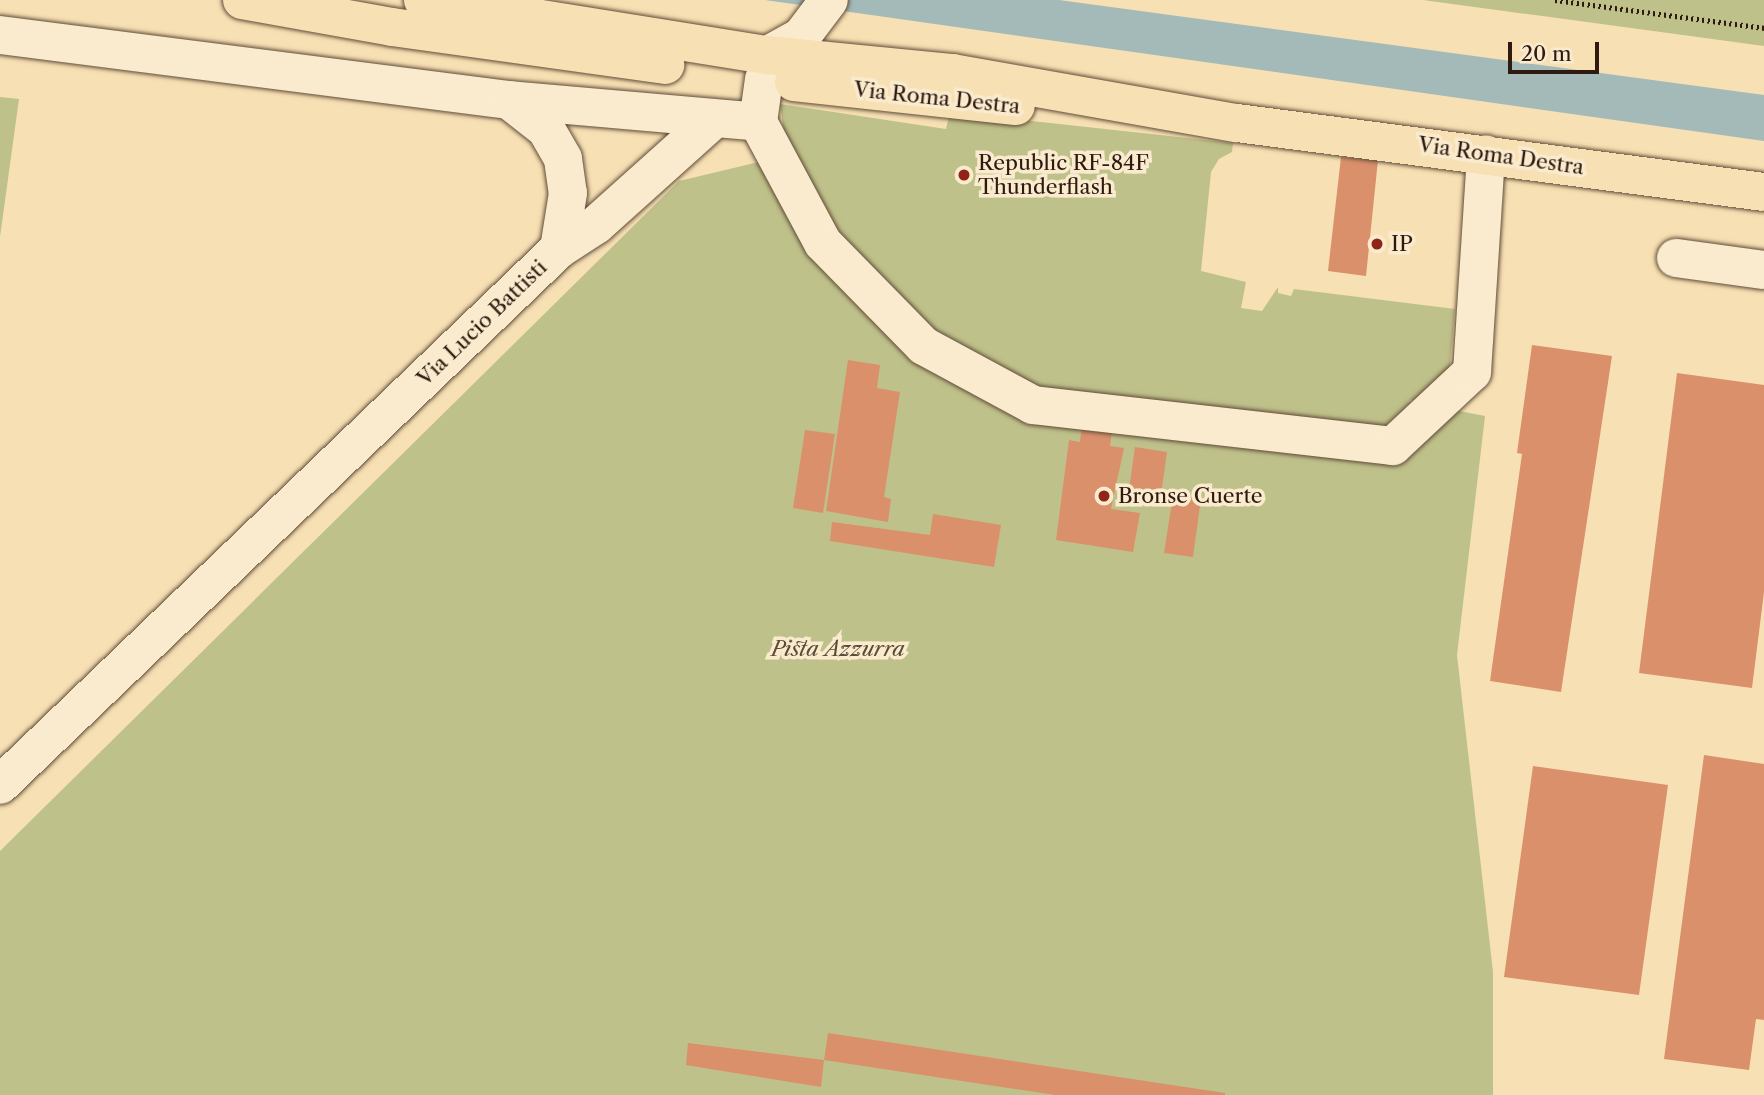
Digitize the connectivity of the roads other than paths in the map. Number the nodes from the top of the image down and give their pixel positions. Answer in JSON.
{"nodes":[{"id":1,"x":242,"y":0,"type":"edge"},
{"id":2,"x":423,"y":0,"type":"edge"},
{"id":3,"x":810,"y":9,"type":"edge"},
{"id":4,"x":0,"y":35,"type":"edge"},
{"id":5,"x":872,"y":64,"type":"junction"},
{"id":6,"x":766,"y":66,"type":"junction"},
{"id":7,"x":509,"y":100,"type":"junction"},
{"id":8,"x":713,"y":120,"type":"junction"},
{"id":9,"x":758,"y":122,"type":"junction"},
{"id":10,"x":1237,"y":123,"type":"junction"},
{"id":11,"x":1486,"y":154,"type":"junction"},
{"id":12,"x":1764,"y":192,"type":"edge"},
{"id":13,"x":559,"y":249,"type":"junction"},
{"id":14,"x":1675,"y":258,"type":"dead end"},
{"id":15,"x":1764,"y":270,"type":"edge"},
{"id":16,"x":0,"y":785,"type":"edge"}],
"edges":[{"from":1,"to":6,"type":"main road","name":"Via Roma Destra"},
{"from":2,"to":6,"type":"main road","name":"Via Roma Destra"},
{"from":3,"to":5,"type":"street"},
{"from":3,"to":6,"type":"street"},
{"from":4,"to":7,"type":"street"},
{"from":5,"to":6,"type":"main road","name":"Via Roma Destra"},
{"from":5,"to":10,"type":"main road","name":"Via Roma Destra"},
{"from":6,"to":9,"type":"street"},
{"from":6,"to":10,"type":"main road","name":"Via Roma Destra"},
{"from":7,"to":8,"type":"street"},
{"from":7,"to":13,"type":"street","name":"Via Lucio Battisti"},
{"from":8,"to":9,"type":"street"},
{"from":8,"to":13,"type":"street"},
{"from":9,"to":11,"type":"street"},
{"from":10,"to":11,"type":"main road","name":"Via Roma Destra"},
{"from":11,"to":12,"type":"main road","name":"Via Roma Destra"},
{"from":13,"to":16,"type":"street","name":"Via Lucio Battisti"},
{"from":14,"to":15,"type":"street"}]}
